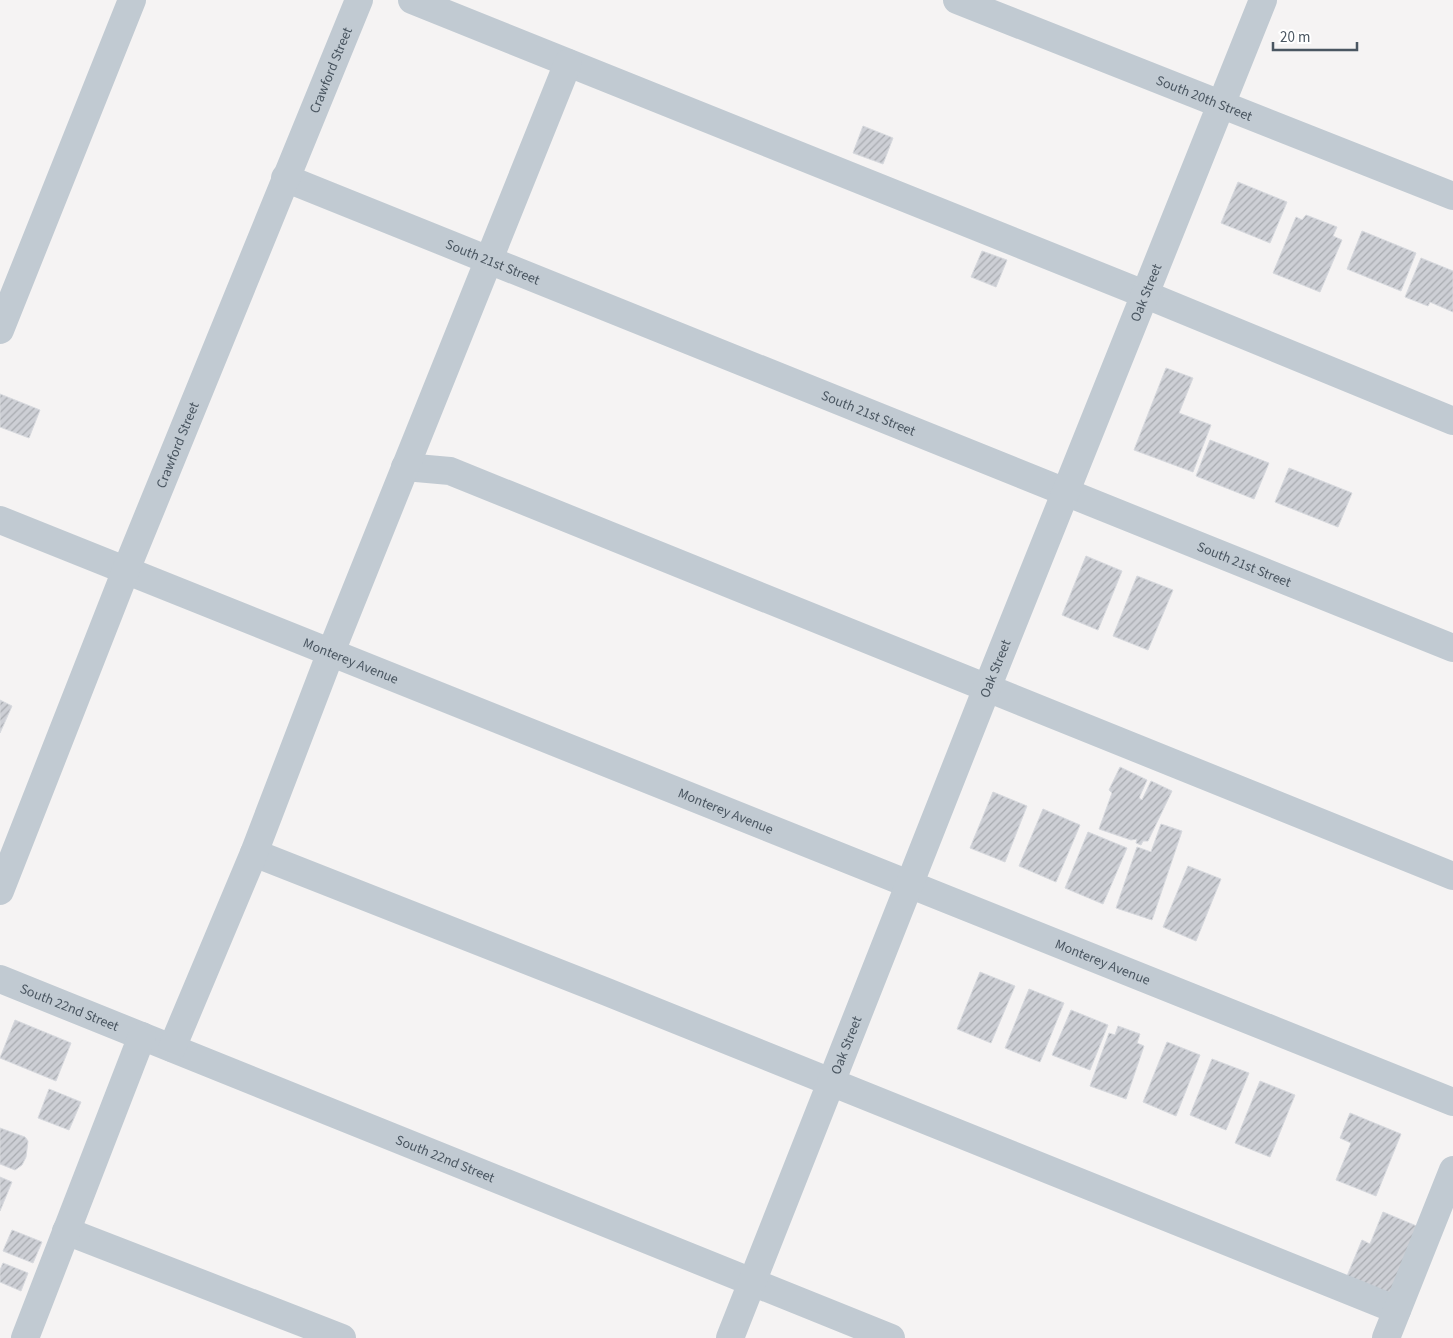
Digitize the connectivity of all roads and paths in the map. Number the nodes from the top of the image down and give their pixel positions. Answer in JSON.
{"nodes":[{"id":1,"x":132,"y":0,"type":"edge"},
{"id":2,"x":359,"y":0,"type":"edge"},
{"id":3,"x":412,"y":0,"type":"edge"},
{"id":4,"x":957,"y":0,"type":"edge"},
{"id":5,"x":1263,"y":0,"type":"edge"},
{"id":6,"x":568,"y":63,"type":"junction"},
{"id":7,"x":1222,"y":105,"type":"junction"},
{"id":8,"x":285,"y":178,"type":"junction"},
{"id":9,"x":1453,"y":196,"type":"edge"},
{"id":10,"x":488,"y":260,"type":"junction"},
{"id":11,"x":1144,"y":294,"type":"junction"},
{"id":12,"x":0,"y":330,"type":"edge"},
{"id":13,"x":1453,"y":420,"type":"edge"},
{"id":14,"x":405,"y":467,"type":"junction"},
{"id":15,"x":1066,"y":494,"type":"junction"},
{"id":16,"x":0,"y":520,"type":"edge"},
{"id":17,"x":126,"y":570,"type":"junction"},
{"id":18,"x":1453,"y":648,"type":"edge"},
{"id":19,"x":331,"y":652,"type":"junction"},
{"id":20,"x":986,"y":688,"type":"junction"},
{"id":21,"x":254,"y":853,"type":"junction"},
{"id":22,"x":1453,"y":876,"type":"edge"},
{"id":23,"x":911,"y":883,"type":"junction"},
{"id":24,"x":0,"y":891,"type":"edge"},
{"id":25,"x":0,"y":979,"type":"edge"},
{"id":26,"x":142,"y":1036,"type":"junction"},
{"id":27,"x":172,"y":1048,"type":"junction"},
{"id":28,"x":831,"y":1083,"type":"junction"},
{"id":29,"x":1453,"y":1102,"type":"edge"},
{"id":30,"x":1453,"y":1170,"type":"edge"},
{"id":31,"x":66,"y":1231,"type":"junction"},
{"id":32,"x":751,"y":1282,"type":"junction"},
{"id":33,"x":1397,"y":1310,"type":"junction"},
{"id":34,"x":25,"y":1338,"type":"edge"},
{"id":35,"x":342,"y":1338,"type":"edge"},
{"id":36,"x":730,"y":1338,"type":"edge"},
{"id":37,"x":891,"y":1338,"type":"edge"},
{"id":38,"x":1386,"y":1338,"type":"edge"}],
"edges":[{"from":1,"to":12,"type":"street"},
{"from":2,"to":8,"type":"street","name":"Crawford Street"},
{"from":3,"to":6,"type":"street"},
{"from":4,"to":7,"type":"street","name":"South 20th Street"},
{"from":5,"to":7,"type":"street","name":"Oak Street"},
{"from":6,"to":10,"type":"street"},
{"from":6,"to":11,"type":"street"},
{"from":7,"to":9,"type":"street","name":"South 20th Street"},
{"from":7,"to":11,"type":"street","name":"Oak Street"},
{"from":8,"to":10,"type":"street","name":"South 21st Street"},
{"from":8,"to":17,"type":"street","name":"Crawford Street"},
{"from":10,"to":14,"type":"street"},
{"from":10,"to":15,"type":"street","name":"South 21st Street"},
{"from":11,"to":13,"type":"street"},
{"from":11,"to":15,"type":"street","name":"Oak Street"},
{"from":14,"to":19,"type":"street"},
{"from":14,"to":20,"type":"street"},
{"from":15,"to":18,"type":"street","name":"South 21st Street"},
{"from":15,"to":20,"type":"street","name":"Oak Street"},
{"from":16,"to":17,"type":"street","name":"Monterey Avenue"},
{"from":17,"to":19,"type":"street","name":"Monterey Avenue"},
{"from":17,"to":24,"type":"street","name":"Crawford Street"},
{"from":19,"to":21,"type":"street"},
{"from":19,"to":23,"type":"street","name":"Monterey Avenue"},
{"from":20,"to":22,"type":"street"},
{"from":20,"to":23,"type":"street","name":"Oak Street"},
{"from":21,"to":27,"type":"street"},
{"from":21,"to":28,"type":"street"},
{"from":23,"to":28,"type":"street","name":"Oak Street"},
{"from":23,"to":29,"type":"street","name":"Monterey Avenue"},
{"from":25,"to":26,"type":"street","name":"South 22nd Street"},
{"from":26,"to":27,"type":"street","name":"South 22nd Street"},
{"from":26,"to":31,"type":"street"},
{"from":27,"to":32,"type":"street","name":"South 22nd Street"},
{"from":28,"to":32,"type":"street","name":"Oak Street"},
{"from":28,"to":33,"type":"street"},
{"from":30,"to":33,"type":"street"},
{"from":31,"to":34,"type":"street"},
{"from":31,"to":35,"type":"street"},
{"from":32,"to":36,"type":"street","name":"Oak Street"},
{"from":32,"to":37,"type":"street","name":"South 22nd Street"},
{"from":33,"to":38,"type":"street"}]}
